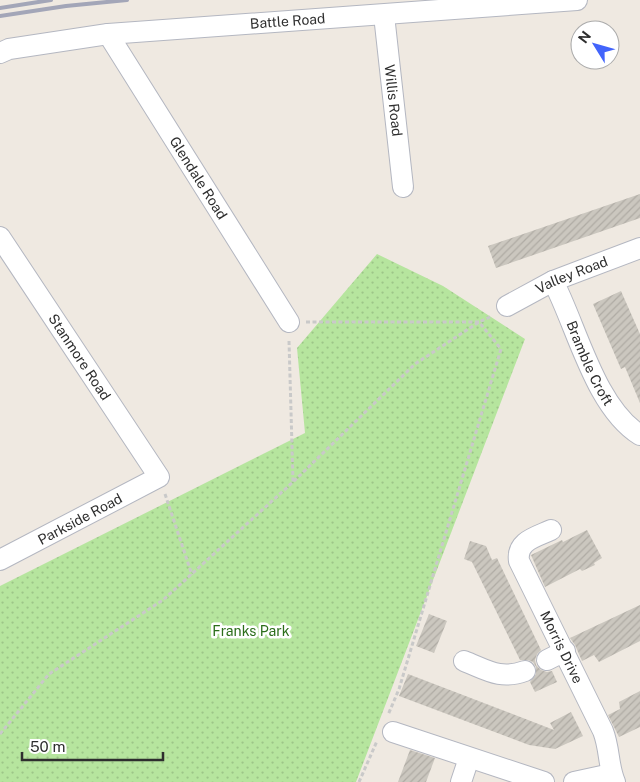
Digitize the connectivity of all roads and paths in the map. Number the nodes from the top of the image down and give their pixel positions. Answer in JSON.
{"nodes":[{"id":1,"x":578,"y":0,"type":"edge"},
{"id":2,"x":384,"y":14,"type":"junction"},
{"id":3,"x":108,"y":34,"type":"junction"},
{"id":4,"x":0,"y":53,"type":"edge"},
{"id":5,"x":403,"y":187,"type":"dead end"},
{"id":6,"x":0,"y":237,"type":"edge"},
{"id":7,"x":640,"y":248,"type":"edge"},
{"id":8,"x":553,"y":281,"type":"junction"},
{"id":9,"x":500,"y":310,"type":"joint"},
{"id":10,"x":289,"y":322,"type":"junction"},
{"id":11,"x":479,"y":322,"type":"junction"},
{"id":12,"x":640,"y":436,"type":"edge"},
{"id":13,"x":159,"y":477,"type":"junction"},
{"id":14,"x":293,"y":482,"type":"junction"},
{"id":15,"x":551,"y":530,"type":"dead end"},
{"id":16,"x":0,"y":560,"type":"edge"},
{"id":17,"x":192,"y":575,"type":"junction"},
{"id":18,"x":565,"y":651,"type":"junction"},
{"id":19,"x":464,"y":660,"type":"dead end"},
{"id":20,"x":547,"y":660,"type":"dead end"},
{"id":21,"x":525,"y":671,"type":"dead end"},
{"id":22,"x":385,"y":731,"type":"junction"},
{"id":23,"x":0,"y":734,"type":"edge"},
{"id":24,"x":469,"y":758,"type":"junction"},
{"id":25,"x":613,"y":778,"type":"edge"},
{"id":26,"x":359,"y":782,"type":"edge"},
{"id":27,"x":461,"y":782,"type":"edge"},
{"id":28,"x":544,"y":782,"type":"edge"},
{"id":29,"x":574,"y":782,"type":"edge"}],
"edges":[{"from":1,"to":2,"type":"street","name":"Battle Road"},
{"from":2,"to":3,"type":"street","name":"Battle Road"},
{"from":2,"to":5,"type":"street","name":"Willis Road"},
{"from":3,"to":4,"type":"street","name":"Battle Road"},
{"from":3,"to":10,"type":"street","name":"Glendale Road"},
{"from":6,"to":13,"type":"street","name":"Stanmore Road"},
{"from":7,"to":8,"type":"street","name":"Valley Road"},
{"from":8,"to":9,"type":"street","name":"Valley Road"},
{"from":8,"to":12,"type":"street","name":"Bramble Croft"},
{"from":9,"to":11,"type":"path"},
{"from":10,"to":11,"type":"path"},
{"from":10,"to":14,"type":"path"},
{"from":11,"to":14,"type":"path"},
{"from":11,"to":22,"type":"path"},
{"from":13,"to":16,"type":"street","name":"Parkside Road"},
{"from":13,"to":17,"type":"path"},
{"from":14,"to":17,"type":"path"},
{"from":15,"to":18,"type":"street","name":"Morris Drive"},
{"from":17,"to":23,"type":"path"},
{"from":18,"to":20,"type":"street"},
{"from":18,"to":25,"type":"street","name":"Morris Drive"},
{"from":19,"to":21,"type":"street"},
{"from":22,"to":24,"type":"street"},
{"from":22,"to":26,"type":"path"},
{"from":24,"to":27,"type":"street"},
{"from":24,"to":28,"type":"street"},
{"from":25,"to":29,"type":"street"}]}
